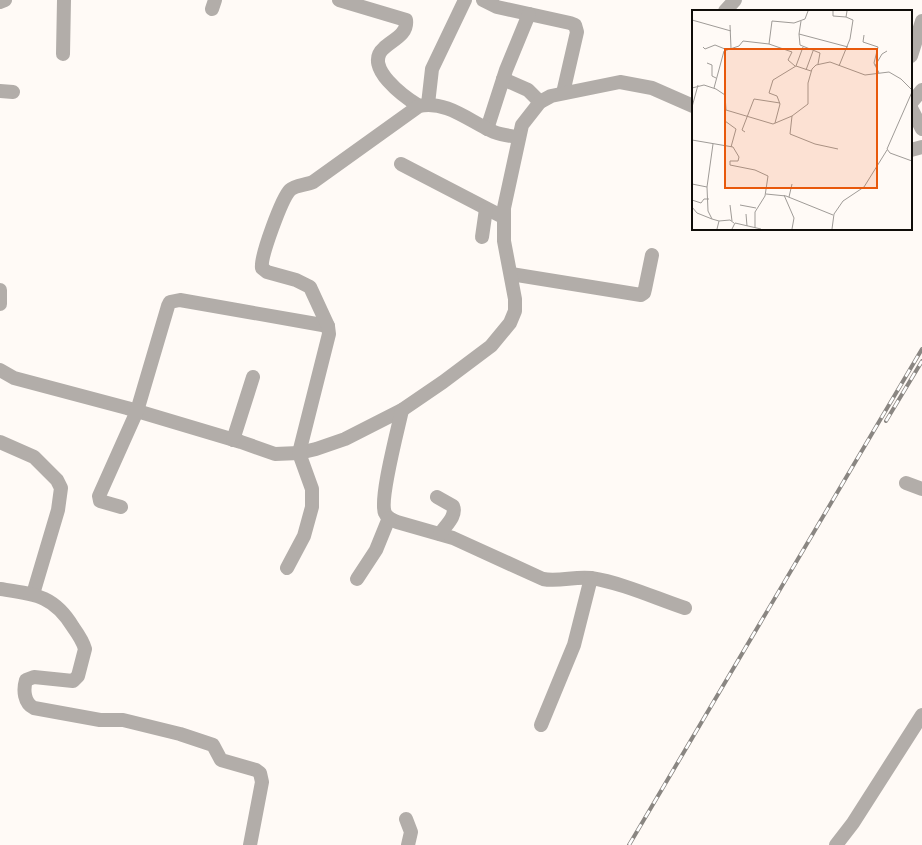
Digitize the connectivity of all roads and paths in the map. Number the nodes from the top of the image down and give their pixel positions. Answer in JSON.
{"nodes":[{"id":1,"x":5,"y":0,"type":"edge"},
{"id":2,"x":64,"y":0,"type":"edge"},
{"id":3,"x":339,"y":0,"type":"edge"},
{"id":4,"x":465,"y":0,"type":"edge"},
{"id":5,"x":483,"y":0,"type":"edge"},
{"id":6,"x":735,"y":0,"type":"edge"},
{"id":7,"x":0,"y":2,"type":"edge"},
{"id":8,"x":725,"y":10,"type":"edge"},
{"id":9,"x":529,"y":14,"type":"junction"},
{"id":10,"x":922,"y":21,"type":"edge"},
{"id":11,"x":912,"y":53,"type":"edge"},
{"id":12,"x":63,"y":54,"type":"dead end"},
{"id":13,"x":503,"y":79,"type":"junction"},
{"id":14,"x":922,"y":90,"type":"edge"},
{"id":15,"x":563,"y":93,"type":"junction"},
{"id":16,"x":540,"y":102,"type":"junction"},
{"id":17,"x":912,"y":102,"type":"edge"},
{"id":18,"x":692,"y":103,"type":"edge"},
{"id":19,"x":424,"y":105,"type":"junction"},
{"id":20,"x":912,"y":110,"type":"edge"},
{"id":21,"x":487,"y":129,"type":"junction"},
{"id":22,"x":922,"y":129,"type":"edge"},
{"id":23,"x":519,"y":137,"type":"junction"},
{"id":24,"x":922,"y":147,"type":"edge"},
{"id":25,"x":912,"y":150,"type":"edge"},
{"id":26,"x":401,"y":164,"type":"dead end"},
{"id":27,"x":486,"y":208,"type":"junction"},
{"id":28,"x":503,"y":217,"type":"junction"},
{"id":29,"x":482,"y":237,"type":"dead end"},
{"id":30,"x":652,"y":255,"type":"dead end"},
{"id":31,"x":511,"y":274,"type":"junction"},
{"id":32,"x":0,"y":290,"type":"edge"},
{"id":33,"x":0,"y":304,"type":"edge"},
{"id":34,"x":328,"y":326,"type":"junction"},
{"id":35,"x":0,"y":370,"type":"edge"},
{"id":36,"x":253,"y":377,"type":"dead end"},
{"id":37,"x":402,"y":410,"type":"junction"},
{"id":38,"x":137,"y":411,"type":"junction"},
{"id":39,"x":233,"y":440,"type":"junction"},
{"id":40,"x":0,"y":442,"type":"edge"},
{"id":41,"x":299,"y":453,"type":"junction"},
{"id":42,"x":906,"y":483,"type":"dead end"},
{"id":43,"x":922,"y":489,"type":"edge"},
{"id":44,"x":437,"y":497,"type":"dead end"},
{"id":45,"x":121,"y":507,"type":"dead end"},
{"id":46,"x":389,"y":518,"type":"junction"},
{"id":47,"x":440,"y":534,"type":"junction"},
{"id":48,"x":287,"y":568,"type":"dead end"},
{"id":49,"x":591,"y":578,"type":"junction"},
{"id":50,"x":357,"y":580,"type":"dead end"},
{"id":51,"x":0,"y":589,"type":"edge"},
{"id":52,"x":33,"y":594,"type":"junction"},
{"id":53,"x":685,"y":608,"type":"dead end"},
{"id":54,"x":922,"y":715,"type":"edge"},
{"id":55,"x":541,"y":725,"type":"dead end"},
{"id":56,"x":406,"y":819,"type":"dead end"},
{"id":57,"x":250,"y":845,"type":"edge"},
{"id":58,"x":408,"y":845,"type":"edge"},
{"id":59,"x":836,"y":845,"type":"edge"}],
"edges":[{"from":1,"to":7,"type":"street"},
{"from":2,"to":12,"type":"street"},
{"from":3,"to":19,"type":"street"},
{"from":4,"to":19,"type":"street"},
{"from":5,"to":9,"type":"street"},
{"from":6,"to":8,"type":"street"},
{"from":9,"to":13,"type":"street"},
{"from":9,"to":15,"type":"street"},
{"from":10,"to":11,"type":"street"},
{"from":13,"to":16,"type":"street"},
{"from":13,"to":21,"type":"street"},
{"from":14,"to":17,"type":"street"},
{"from":15,"to":16,"type":"street"},
{"from":15,"to":18,"type":"street"},
{"from":16,"to":23,"type":"street"},
{"from":19,"to":21,"type":"street"},
{"from":19,"to":34,"type":"street"},
{"from":20,"to":22,"type":"street"},
{"from":21,"to":23,"type":"street"},
{"from":23,"to":28,"type":"street"},
{"from":24,"to":25,"type":"street"},
{"from":26,"to":27,"type":"street"},
{"from":27,"to":28,"type":"street"},
{"from":27,"to":29,"type":"street"},
{"from":28,"to":31,"type":"street"},
{"from":30,"to":31,"type":"street"},
{"from":31,"to":37,"type":"street"},
{"from":32,"to":33,"type":"street"},
{"from":34,"to":38,"type":"street"},
{"from":34,"to":41,"type":"street"},
{"from":35,"to":38,"type":"street"},
{"from":36,"to":39,"type":"street"},
{"from":37,"to":41,"type":"street"},
{"from":37,"to":46,"type":"street"},
{"from":38,"to":39,"type":"street"},
{"from":38,"to":45,"type":"street"},
{"from":39,"to":41,"type":"street"},
{"from":40,"to":52,"type":"street"},
{"from":41,"to":48,"type":"street"},
{"from":42,"to":43,"type":"street"},
{"from":44,"to":47,"type":"street"},
{"from":46,"to":47,"type":"street"},
{"from":46,"to":50,"type":"street"},
{"from":47,"to":49,"type":"street"},
{"from":49,"to":53,"type":"street"},
{"from":49,"to":55,"type":"street"},
{"from":51,"to":52,"type":"street"},
{"from":52,"to":57,"type":"street"},
{"from":54,"to":59,"type":"street"},
{"from":56,"to":58,"type":"street"}]}
